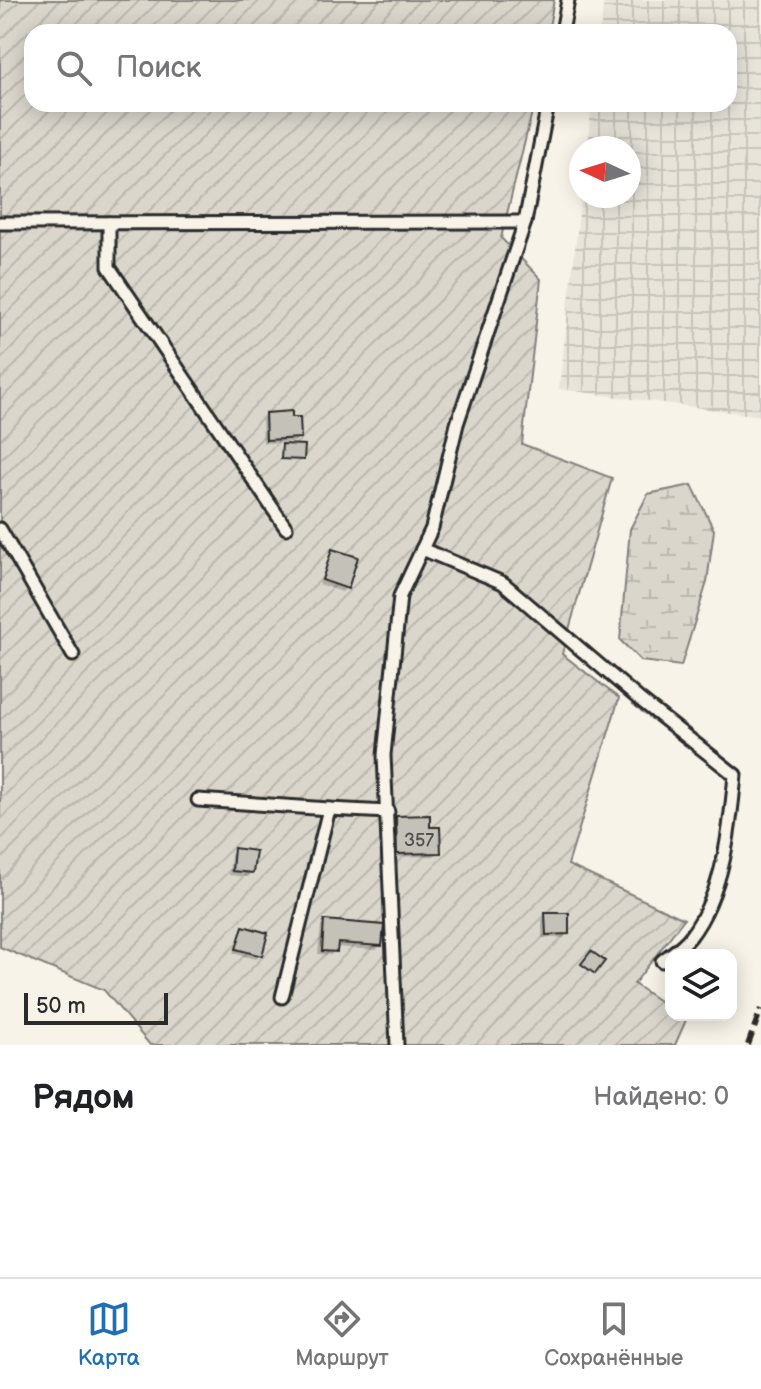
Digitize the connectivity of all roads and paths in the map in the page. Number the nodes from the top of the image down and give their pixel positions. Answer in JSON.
{"nodes":[{"id":1,"x":568,"y":0,"type":"edge"},
{"id":2,"x":564,"y":24,"type":"edge"},
{"id":3,"x":546,"y":112,"type":"edge"},
{"id":4,"x":525,"y":222,"type":"junction"},
{"id":5,"x":0,"y":223,"type":"edge"},
{"id":6,"x":109,"y":223,"type":"junction"},
{"id":7,"x":286,"y":528,"type":"dead end"},
{"id":8,"x":0,"y":529,"type":"edge"},
{"id":9,"x":422,"y":549,"type":"junction"},
{"id":10,"x":73,"y":655,"type":"dead end"},
{"id":11,"x":198,"y":800,"type":"dead end"},
{"id":12,"x":329,"y":809,"type":"junction"},
{"id":13,"x":388,"y":812,"type":"junction"},
{"id":14,"x":662,"y":961,"type":"dead end"},
{"id":15,"x":282,"y":997,"type":"dead end"},
{"id":16,"x":397,"y":1045,"type":"edge"}],
"edges":[{"from":1,"to":2,"type":"lane"},
{"from":3,"to":4,"type":"lane"},
{"from":4,"to":6,"type":"lane"},
{"from":4,"to":9,"type":"lane"},
{"from":5,"to":6,"type":"lane"},
{"from":6,"to":7,"type":"lane"},
{"from":8,"to":10,"type":"lane"},
{"from":9,"to":13,"type":"lane"},
{"from":9,"to":14,"type":"lane"},
{"from":11,"to":12,"type":"lane"},
{"from":12,"to":13,"type":"lane"},
{"from":12,"to":15,"type":"lane"},
{"from":13,"to":16,"type":"lane"}]}
